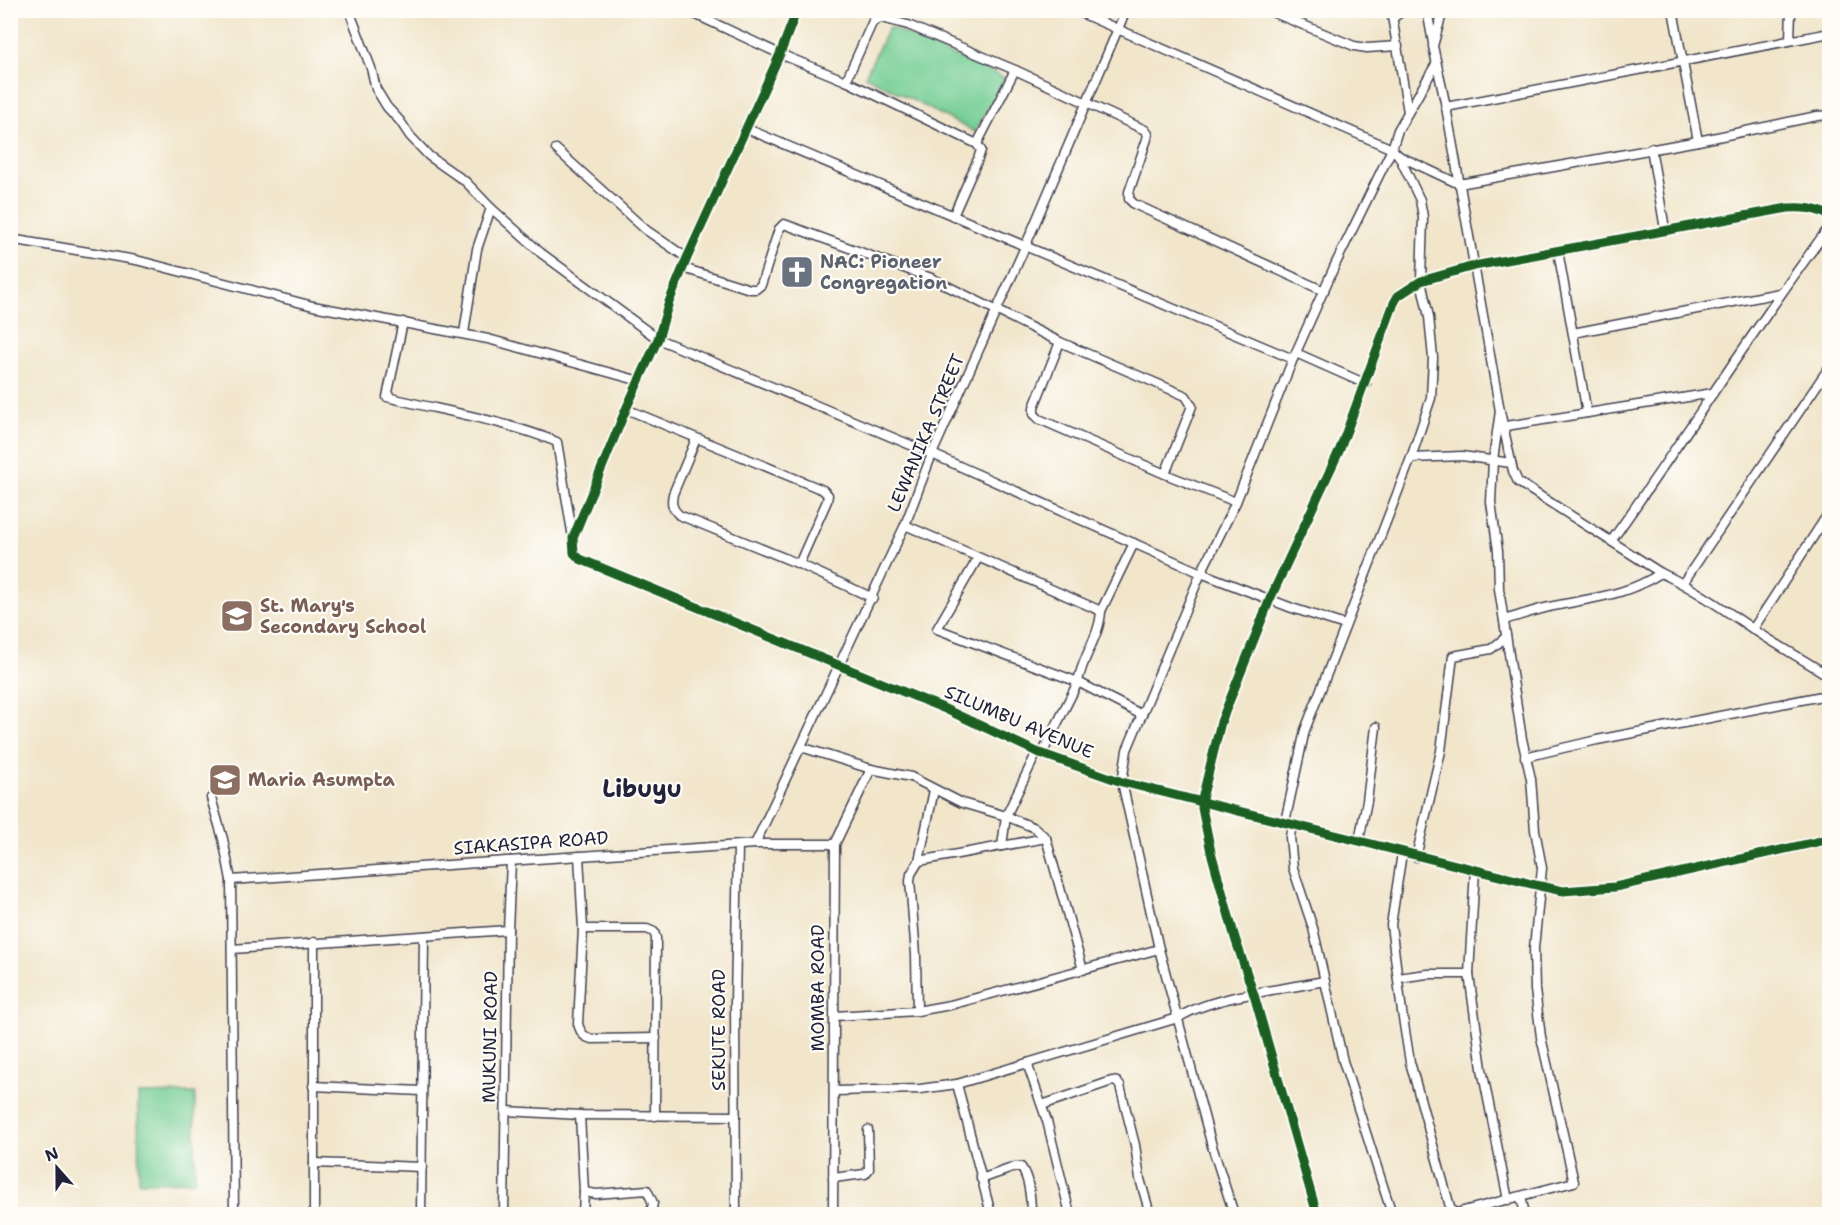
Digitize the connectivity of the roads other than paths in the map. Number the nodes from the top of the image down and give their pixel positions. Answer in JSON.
{"nodes":[{"id":1,"x":349,"y":10,"type":"edge"},
{"id":2,"x":686,"y":10,"type":"edge"},
{"id":3,"x":797,"y":10,"type":"edge"},
{"id":4,"x":1074,"y":10,"type":"edge"},
{"id":5,"x":1126,"y":10,"type":"edge"},
{"id":6,"x":1267,"y":10,"type":"edge"},
{"id":7,"x":1404,"y":10,"type":"edge"},
{"id":8,"x":1427,"y":10,"type":"edge"},
{"id":9,"x":1443,"y":10,"type":"edge"},
{"id":10,"x":1673,"y":10,"type":"edge"},
{"id":11,"x":1791,"y":10,"type":"edge"},
{"id":12,"x":1392,"y":14,"type":"edge"},
{"id":13,"x":1118,"y":29,"type":"junction"},
{"id":14,"x":1830,"y":33,"type":"edge"},
{"id":15,"x":1790,"y":40,"type":"junction"},
{"id":16,"x":1433,"y":45,"type":"junction"},
{"id":17,"x":1398,"y":46,"type":"junction"},
{"id":18,"x":780,"y":54,"type":"junction"},
{"id":19,"x":1682,"y":62,"type":"junction"},
{"id":20,"x":1436,"y":64,"type":"junction"},
{"id":21,"x":1015,"y":70,"type":"junction"},
{"id":22,"x":846,"y":81,"type":"junction"},
{"id":23,"x":1086,"y":102,"type":"junction"},
{"id":24,"x":1446,"y":106,"type":"junction"},
{"id":25,"x":1408,"y":112,"type":"junction"},
{"id":26,"x":1830,"y":115,"type":"edge"},
{"id":27,"x":745,"y":128,"type":"junction"},
{"id":28,"x":1698,"y":141,"type":"junction"},
{"id":29,"x":977,"y":144,"type":"junction"},
{"id":30,"x":1651,"y":148,"type":"junction"},
{"id":31,"x":556,"y":149,"type":"dead end"},
{"id":32,"x":1392,"y":149,"type":"junction"},
{"id":33,"x":1399,"y":156,"type":"junction"},
{"id":34,"x":1459,"y":184,"type":"junction"},
{"id":35,"x":491,"y":208,"type":"junction"},
{"id":36,"x":953,"y":216,"type":"junction"},
{"id":37,"x":1830,"y":216,"type":"edge"},
{"id":38,"x":1830,"y":226,"type":"edge"},
{"id":39,"x":1665,"y":229,"type":"junction"},
{"id":40,"x":10,"y":239,"type":"edge"},
{"id":41,"x":1025,"y":247,"type":"junction"},
{"id":42,"x":1558,"y":251,"type":"junction"},
{"id":43,"x":687,"y":258,"type":"junction"},
{"id":44,"x":1474,"y":266,"type":"junction"},
{"id":45,"x":683,"y":268,"type":"junction"},
{"id":46,"x":1422,"y":281,"type":"junction"},
{"id":47,"x":1324,"y":291,"type":"junction"},
{"id":48,"x":1780,"y":293,"type":"junction"},
{"id":49,"x":996,"y":312,"type":"junction"},
{"id":50,"x":403,"y":322,"type":"junction"},
{"id":51,"x":464,"y":333,"type":"junction"},
{"id":52,"x":1573,"y":333,"type":"junction"},
{"id":53,"x":658,"y":339,"type":"junction"},
{"id":54,"x":1060,"y":342,"type":"junction"},
{"id":55,"x":1294,"y":356,"type":"junction"},
{"id":56,"x":1830,"y":366,"type":"edge"},
{"id":57,"x":640,"y":381,"type":"junction"},
{"id":58,"x":1365,"y":384,"type":"junction"},
{"id":59,"x":1713,"y":393,"type":"junction"},
{"id":60,"x":626,"y":409,"type":"junction"},
{"id":61,"x":1587,"y":413,"type":"junction"},
{"id":62,"x":1501,"y":427,"type":"junction"},
{"id":63,"x":696,"y":439,"type":"junction"},
{"id":64,"x":933,"y":454,"type":"junction"},
{"id":65,"x":1412,"y":458,"type":"junction"},
{"id":66,"x":1493,"y":460,"type":"junction"},
{"id":67,"x":1511,"y":463,"type":"junction"},
{"id":68,"x":1165,"y":474,"type":"junction"},
{"id":69,"x":1236,"y":502,"type":"junction"},
{"id":70,"x":1830,"y":511,"type":"edge"},
{"id":71,"x":905,"y":525,"type":"junction"},
{"id":72,"x":573,"y":538,"type":"junction"},
{"id":73,"x":1612,"y":540,"type":"junction"},
{"id":74,"x":1134,"y":543,"type":"junction"},
{"id":75,"x":978,"y":558,"type":"junction"},
{"id":76,"x":799,"y":564,"type":"junction"},
{"id":77,"x":1201,"y":573,"type":"junction"},
{"id":78,"x":1661,"y":573,"type":"junction"},
{"id":79,"x":1683,"y":583,"type":"junction"},
{"id":80,"x":873,"y":598,"type":"junction"},
{"id":81,"x":1270,"y":599,"type":"junction"},
{"id":82,"x":1101,"y":611,"type":"junction"},
{"id":83,"x":1504,"y":620,"type":"junction"},
{"id":84,"x":1345,"y":626,"type":"junction"},
{"id":85,"x":1753,"y":629,"type":"junction"},
{"id":86,"x":1506,"y":637,"type":"junction"},
{"id":87,"x":840,"y":665,"type":"junction"},
{"id":88,"x":1829,"y":674,"type":"edge"},
{"id":89,"x":1077,"y":682,"type":"junction"},
{"id":90,"x":1142,"y":715,"type":"junction"},
{"id":91,"x":1376,"y":727,"type":"dead end"},
{"id":92,"x":801,"y":747,"type":"junction"},
{"id":93,"x":1039,"y":753,"type":"junction"},
{"id":94,"x":1525,"y":757,"type":"junction"},
{"id":95,"x":871,"y":769,"type":"junction"},
{"id":96,"x":1122,"y":782,"type":"junction"},
{"id":97,"x":934,"y":790,"type":"junction"},
{"id":98,"x":211,"y":798,"type":"dead end"},
{"id":99,"x":1200,"y":803,"type":"junction"},
{"id":100,"x":1006,"y":816,"type":"junction"},
{"id":101,"x":1289,"y":823,"type":"junction"},
{"id":102,"x":1046,"y":838,"type":"junction"},
{"id":103,"x":1830,"y":839,"type":"edge"},
{"id":104,"x":1359,"y":840,"type":"junction"},
{"id":105,"x":755,"y":844,"type":"junction"},
{"id":106,"x":835,"y":844,"type":"junction"},
{"id":107,"x":738,"y":846,"type":"junction"},
{"id":108,"x":1002,"y":846,"type":"junction"},
{"id":109,"x":1402,"y":853,"type":"junction"},
{"id":110,"x":579,"y":856,"type":"junction"},
{"id":111,"x":1416,"y":857,"type":"junction"},
{"id":112,"x":511,"y":861,"type":"junction"},
{"id":113,"x":919,"y":861,"type":"junction"},
{"id":114,"x":1475,"y":870,"type":"junction"},
{"id":115,"x":231,"y":880,"type":"junction"},
{"id":116,"x":1539,"y":886,"type":"junction"},
{"id":117,"x":583,"y":929,"type":"junction"},
{"id":118,"x":508,"y":930,"type":"junction"},
{"id":119,"x":424,"y":936,"type":"junction"},
{"id":120,"x":314,"y":942,"type":"junction"},
{"id":121,"x":232,"y":949,"type":"junction"},
{"id":122,"x":1159,"y":949,"type":"junction"},
{"id":123,"x":1083,"y":969,"type":"junction"},
{"id":124,"x":1469,"y":974,"type":"junction"},
{"id":125,"x":1398,"y":978,"type":"junction"},
{"id":126,"x":1324,"y":981,"type":"junction"},
{"id":127,"x":1254,"y":995,"type":"junction"},
{"id":128,"x":917,"y":1011,"type":"junction"},
{"id":129,"x":835,"y":1016,"type":"junction"},
{"id":130,"x":1178,"y":1018,"type":"junction"},
{"id":131,"x":656,"y":1038,"type":"junction"},
{"id":132,"x":1027,"y":1063,"type":"junction"},
{"id":133,"x":957,"y":1084,"type":"junction"},
{"id":134,"x":313,"y":1086,"type":"junction"},
{"id":135,"x":421,"y":1091,"type":"junction"},
{"id":136,"x":835,"y":1091,"type":"junction"},
{"id":137,"x":1042,"y":1105,"type":"junction"},
{"id":138,"x":506,"y":1112,"type":"junction"},
{"id":139,"x":580,"y":1115,"type":"junction"},
{"id":140,"x":656,"y":1116,"type":"junction"},
{"id":141,"x":736,"y":1116,"type":"junction"},
{"id":142,"x":868,"y":1130,"type":"dead end"},
{"id":143,"x":314,"y":1163,"type":"junction"},
{"id":144,"x":423,"y":1167,"type":"junction"},
{"id":145,"x":834,"y":1178,"type":"junction"},
{"id":146,"x":981,"y":1179,"type":"junction"},
{"id":147,"x":584,"y":1192,"type":"junction"},
{"id":148,"x":1521,"y":1197,"type":"junction"},
{"id":149,"x":1508,"y":1200,"type":"junction"},
{"id":150,"x":234,"y":1215,"type":"edge"},
{"id":151,"x":314,"y":1215,"type":"edge"},
{"id":152,"x":421,"y":1215,"type":"edge"},
{"id":153,"x":504,"y":1215,"type":"edge"},
{"id":154,"x":583,"y":1215,"type":"edge"},
{"id":155,"x":651,"y":1215,"type":"edge"},
{"id":156,"x":736,"y":1215,"type":"edge"},
{"id":157,"x":770,"y":1215,"type":"edge"},
{"id":158,"x":833,"y":1215,"type":"edge"},
{"id":159,"x":991,"y":1215,"type":"edge"},
{"id":160,"x":1031,"y":1215,"type":"edge"},
{"id":161,"x":1070,"y":1215,"type":"edge"},
{"id":162,"x":1150,"y":1215,"type":"edge"},
{"id":163,"x":1233,"y":1215,"type":"edge"},
{"id":164,"x":1317,"y":1215,"type":"edge"},
{"id":165,"x":1392,"y":1215,"type":"edge"},
{"id":166,"x":1452,"y":1215,"type":"edge"},
{"id":167,"x":1525,"y":1215,"type":"edge"}],
"edges":[{"from":1,"to":35,"type":"street"},
{"from":2,"to":18,"type":"street"},
{"from":3,"to":18,"type":"street"},
{"from":4,"to":13,"type":"street"},
{"from":5,"to":13,"type":"street","name":"LEWANIKA STREET"},
{"from":6,"to":17,"type":"street"},
{"from":7,"to":12,"type":"street"},
{"from":8,"to":16,"type":"street"},
{"from":9,"to":16,"type":"street"},
{"from":10,"to":19,"type":"street"},
{"from":11,"to":15,"type":"street"},
{"from":12,"to":17,"type":"street"},
{"from":13,"to":23,"type":"street","name":"LEWANIKA STREET"},
{"from":13,"to":32,"type":"street"},
{"from":14,"to":15,"type":"street"},
{"from":15,"to":19,"type":"street"},
{"from":16,"to":20,"type":"street"},
{"from":17,"to":25,"type":"street"},
{"from":18,"to":22,"type":"street"},
{"from":18,"to":27,"type":"street"},
{"from":19,"to":24,"type":"street"},
{"from":19,"to":28,"type":"street"},
{"from":20,"to":24,"type":"street"},
{"from":20,"to":25,"type":"street"},
{"from":21,"to":22,"type":"street"},
{"from":21,"to":23,"type":"street"},
{"from":21,"to":29,"type":"street"},
{"from":22,"to":29,"type":"street"},
{"from":23,"to":41,"type":"street","name":"LEWANIKA STREET"},
{"from":23,"to":47,"type":"street"},
{"from":24,"to":34,"type":"street"},
{"from":25,"to":32,"type":"street"},
{"from":26,"to":28,"type":"street"},
{"from":27,"to":36,"type":"street"},
{"from":27,"to":43,"type":"street"},
{"from":28,"to":30,"type":"street"},
{"from":29,"to":36,"type":"street"},
{"from":30,"to":34,"type":"street"},
{"from":30,"to":39,"type":"street"},
{"from":31,"to":43,"type":"street"},
{"from":32,"to":33,"type":"street"},
{"from":32,"to":47,"type":"street"},
{"from":33,"to":34,"type":"street"},
{"from":33,"to":46,"type":"street"},
{"from":34,"to":44,"type":"street"},
{"from":35,"to":51,"type":"street"},
{"from":35,"to":53,"type":"street"},
{"from":36,"to":41,"type":"street"},
{"from":37,"to":39,"type":"street"},
{"from":38,"to":48,"type":"street"},
{"from":39,"to":42,"type":"street"},
{"from":40,"to":50,"type":"street"},
{"from":41,"to":49,"type":"street","name":"LEWANIKA STREET"},
{"from":41,"to":55,"type":"street"},
{"from":42,"to":44,"type":"street"},
{"from":42,"to":52,"type":"street"},
{"from":43,"to":45,"type":"street"},
{"from":44,"to":46,"type":"street"},
{"from":44,"to":62,"type":"street"},
{"from":45,"to":49,"type":"street"},
{"from":45,"to":53,"type":"street"},
{"from":46,"to":58,"type":"street"},
{"from":46,"to":65,"type":"street"},
{"from":47,"to":55,"type":"street"},
{"from":48,"to":52,"type":"street"},
{"from":48,"to":59,"type":"street"},
{"from":49,"to":54,"type":"street"},
{"from":49,"to":64,"type":"street","name":"LEWANIKA STREET"},
{"from":50,"to":51,"type":"street"},
{"from":50,"to":72,"type":"street"},
{"from":51,"to":57,"type":"street"},
{"from":52,"to":61,"type":"street"},
{"from":53,"to":57,"type":"street"},
{"from":53,"to":64,"type":"street"},
{"from":54,"to":68,"type":"street"},
{"from":54,"to":68,"type":"street"},
{"from":55,"to":58,"type":"street"},
{"from":55,"to":69,"type":"street"},
{"from":56,"to":79,"type":"street"},
{"from":57,"to":60,"type":"street"},
{"from":58,"to":81,"type":"street"},
{"from":59,"to":61,"type":"street"},
{"from":59,"to":73,"type":"street"},
{"from":60,"to":63,"type":"street"},
{"from":60,"to":72,"type":"street"},
{"from":61,"to":62,"type":"street"},
{"from":62,"to":66,"type":"street"},
{"from":62,"to":67,"type":"street"},
{"from":63,"to":76,"type":"street"},
{"from":63,"to":76,"type":"street"},
{"from":64,"to":71,"type":"street","name":"LEWANIKA STREET"},
{"from":64,"to":74,"type":"street"},
{"from":65,"to":66,"type":"street"},
{"from":65,"to":84,"type":"street"},
{"from":66,"to":67,"type":"street"},
{"from":66,"to":83,"type":"street"},
{"from":67,"to":73,"type":"street"},
{"from":68,"to":69,"type":"street"},
{"from":69,"to":77,"type":"street"},
{"from":70,"to":85,"type":"street"},
{"from":71,"to":75,"type":"street"},
{"from":71,"to":80,"type":"street","name":"LEWANIKA STREET"},
{"from":72,"to":87,"type":"street","name":"SILUMBU AVENUE"},
{"from":73,"to":78,"type":"street"},
{"from":74,"to":77,"type":"street"},
{"from":74,"to":82,"type":"street"},
{"from":75,"to":82,"type":"street"},
{"from":75,"to":89,"type":"street"},
{"from":76,"to":80,"type":"street"},
{"from":77,"to":81,"type":"street"},
{"from":77,"to":90,"type":"street"},
{"from":78,"to":79,"type":"street"},
{"from":78,"to":83,"type":"street"},
{"from":79,"to":85,"type":"street"},
{"from":80,"to":87,"type":"street","name":"LEWANIKA STREET"},
{"from":81,"to":84,"type":"street"},
{"from":81,"to":99,"type":"street"},
{"from":82,"to":89,"type":"street"},
{"from":83,"to":86,"type":"street"},
{"from":84,"to":101,"type":"street"},
{"from":85,"to":88,"type":"street"},
{"from":86,"to":94,"type":"street"},
{"from":86,"to":111,"type":"street"},
{"from":87,"to":92,"type":"street","name":"LEWANIKA STREET"},
{"from":87,"to":93,"type":"street","name":"SILUMBU AVENUE"},
{"from":88,"to":94,"type":"street"},
{"from":89,"to":90,"type":"street"},
{"from":89,"to":93,"type":"street"},
{"from":90,"to":96,"type":"street"},
{"from":91,"to":104,"type":"street"},
{"from":92,"to":95,"type":"street"},
{"from":92,"to":105,"type":"street","name":"LEWANIKA STREET"},
{"from":93,"to":96,"type":"street","name":"SILUMBU AVENUE"},
{"from":93,"to":100,"type":"street"},
{"from":94,"to":116,"type":"street"},
{"from":95,"to":97,"type":"street"},
{"from":95,"to":106,"type":"street","name":"MOMBA ROAD"},
{"from":96,"to":99,"type":"street","name":"SILUMBU AVENUE"},
{"from":96,"to":122,"type":"street"},
{"from":97,"to":100,"type":"street"},
{"from":97,"to":113,"type":"street"},
{"from":98,"to":115,"type":"street"},
{"from":99,"to":101,"type":"street","name":"SILUMBU AVENUE"},
{"from":99,"to":127,"type":"street"},
{"from":100,"to":102,"type":"street"},
{"from":100,"to":108,"type":"street"},
{"from":101,"to":104,"type":"street","name":"SILUMBU AVENUE"},
{"from":101,"to":126,"type":"street"},
{"from":102,"to":108,"type":"street"},
{"from":102,"to":123,"type":"street"},
{"from":103,"to":116,"type":"street","name":"SILUMBU AVENUE"},
{"from":104,"to":109,"type":"street","name":"SILUMBU AVENUE"},
{"from":105,"to":106,"type":"street","name":"SIAKASIPA ROAD"},
{"from":105,"to":107,"type":"street","name":"SIAKASIPA ROAD"},
{"from":106,"to":129,"type":"street","name":"MOMBA ROAD"},
{"from":107,"to":110,"type":"street","name":"SIAKASIPA ROAD"},
{"from":107,"to":141,"type":"street","name":"SEKUTE ROAD"},
{"from":108,"to":113,"type":"street"},
{"from":109,"to":111,"type":"street","name":"SILUMBU AVENUE"},
{"from":109,"to":125,"type":"street"},
{"from":110,"to":112,"type":"street","name":"SIAKASIPA ROAD"},
{"from":110,"to":117,"type":"street"},
{"from":111,"to":114,"type":"street","name":"SILUMBU AVENUE"},
{"from":112,"to":115,"type":"street","name":"SIAKASIPA ROAD"},
{"from":112,"to":118,"type":"street","name":"MUKUNI ROAD"},
{"from":113,"to":128,"type":"street"},
{"from":114,"to":116,"type":"street","name":"SILUMBU AVENUE"},
{"from":114,"to":124,"type":"street"},
{"from":115,"to":121,"type":"street"},
{"from":116,"to":148,"type":"street"},
{"from":117,"to":131,"type":"street"},
{"from":117,"to":131,"type":"street"},
{"from":118,"to":119,"type":"street"},
{"from":118,"to":138,"type":"street","name":"MUKUNI ROAD"},
{"from":119,"to":120,"type":"street"},
{"from":119,"to":135,"type":"street"},
{"from":120,"to":121,"type":"street"},
{"from":120,"to":134,"type":"street"},
{"from":121,"to":150,"type":"street"},
{"from":122,"to":123,"type":"street"},
{"from":122,"to":130,"type":"street"},
{"from":123,"to":128,"type":"street"},
{"from":124,"to":125,"type":"street"},
{"from":124,"to":149,"type":"street"},
{"from":125,"to":166,"type":"street"},
{"from":126,"to":127,"type":"street"},
{"from":126,"to":165,"type":"street"},
{"from":127,"to":130,"type":"street"},
{"from":127,"to":164,"type":"street"},
{"from":128,"to":129,"type":"street"},
{"from":129,"to":136,"type":"street","name":"MOMBA ROAD"},
{"from":130,"to":132,"type":"street"},
{"from":130,"to":163,"type":"street"},
{"from":131,"to":140,"type":"street"},
{"from":132,"to":133,"type":"street"},
{"from":132,"to":137,"type":"street"},
{"from":133,"to":136,"type":"street"},
{"from":133,"to":146,"type":"street"},
{"from":134,"to":135,"type":"street"},
{"from":134,"to":143,"type":"street"},
{"from":135,"to":144,"type":"street"},
{"from":136,"to":145,"type":"street","name":"MOMBA ROAD"},
{"from":137,"to":161,"type":"street"},
{"from":137,"to":162,"type":"street"},
{"from":138,"to":139,"type":"street"},
{"from":138,"to":153,"type":"street","name":"MUKUNI ROAD"},
{"from":139,"to":140,"type":"street"},
{"from":139,"to":147,"type":"street"},
{"from":140,"to":141,"type":"street"},
{"from":141,"to":156,"type":"street","name":"SEKUTE ROAD"},
{"from":142,"to":145,"type":"street"},
{"from":143,"to":144,"type":"street"},
{"from":143,"to":151,"type":"street"},
{"from":144,"to":152,"type":"street"},
{"from":145,"to":158,"type":"street","name":"MOMBA ROAD"},
{"from":146,"to":159,"type":"street"},
{"from":146,"to":160,"type":"street"},
{"from":147,"to":154,"type":"street"},
{"from":147,"to":155,"type":"street"},
{"from":148,"to":149,"type":"street"},
{"from":148,"to":167,"type":"street"},
{"from":149,"to":166,"type":"street"},
{"from":157,"to":158,"type":"street"}]}
